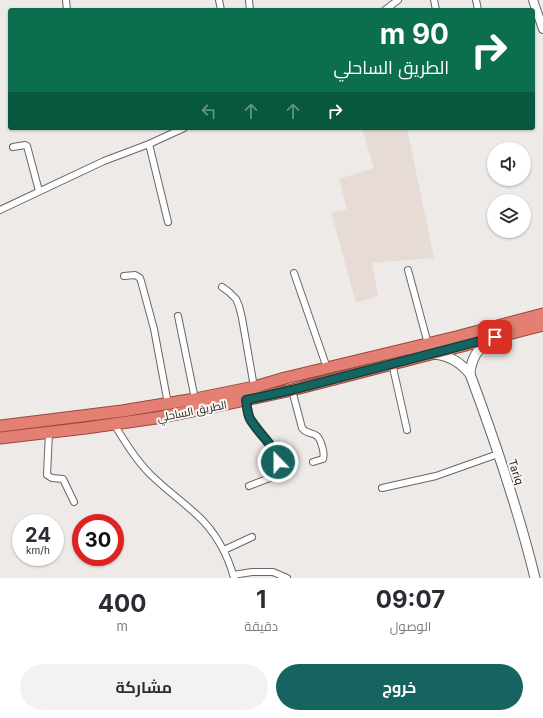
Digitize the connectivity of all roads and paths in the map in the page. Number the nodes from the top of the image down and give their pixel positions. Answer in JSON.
{"nodes":[{"id":1,"x":398,"y":0,"type":"edge"},
{"id":2,"x":533,"y":0,"type":"edge"},
{"id":3,"x":388,"y":8,"type":"edge"},
{"id":4,"x":543,"y":29,"type":"edge"},
{"id":5,"x":180,"y":130,"type":"edge"},
{"id":6,"x":149,"y":144,"type":"junction"},
{"id":7,"x":13,"y":147,"type":"dead end"},
{"id":8,"x":39,"y":191,"type":"junction"},
{"id":9,"x":0,"y":210,"type":"edge"},
{"id":10,"x":168,"y":222,"type":"dead end"},
{"id":11,"x":408,"y":270,"type":"dead end"},
{"id":12,"x":294,"y":274,"type":"dead end"},
{"id":13,"x":124,"y":276,"type":"dead end"},
{"id":14,"x":222,"y":287,"type":"dead end"},
{"id":15,"x":543,"y":314,"type":"edge"},
{"id":16,"x":178,"y":316,"type":"dead end"},
{"id":17,"x":543,"y":325,"type":"edge"},
{"id":18,"x":495,"y":337,"type":"junction"},
{"id":19,"x":430,"y":349,"type":"junction"},
{"id":20,"x":392,"y":363,"type":"junction"},
{"id":21,"x":327,"y":368,"type":"junction"},
{"id":22,"x":470,"y":374,"type":"junction"},
{"id":23,"x":254,"y":388,"type":"junction"},
{"id":24,"x":292,"y":390,"type":"junction"},
{"id":25,"x":195,"y":399,"type":"junction"},
{"id":26,"x":246,"y":400,"type":"junction"},
{"id":27,"x":168,"y":404,"type":"junction"},
{"id":28,"x":114,"y":424,"type":"junction"},
{"id":29,"x":0,"y":426,"type":"edge"},
{"id":30,"x":407,"y":430,"type":"dead end"},
{"id":31,"x":49,"y":432,"type":"junction"},
{"id":32,"x":0,"y":438,"type":"edge"},
{"id":33,"x":498,"y":454,"type":"junction"},
{"id":34,"x":313,"y":462,"type":"dead end"},
{"id":35,"x":249,"y":486,"type":"dead end"},
{"id":36,"x":382,"y":488,"type":"dead end"},
{"id":37,"x":74,"y":502,"type":"dead end"},
{"id":38,"x":252,"y":537,"type":"dead end"},
{"id":39,"x":224,"y":550,"type":"junction"},
{"id":40,"x":233,"y":576,"type":"edge"},
{"id":41,"x":248,"y":576,"type":"edge"},
{"id":42,"x":287,"y":578,"type":"edge"},
{"id":43,"x":535,"y":578,"type":"edge"}],
"edges":[{"from":1,"to":3,"type":"street"},
{"from":2,"to":4,"type":"street"},
{"from":5,"to":6,"type":"street"},
{"from":6,"to":8,"type":"street"},
{"from":6,"to":10,"type":"street"},
{"from":7,"to":8,"type":"street"},
{"from":8,"to":9,"type":"street"},
{"from":11,"to":19,"type":"street"},
{"from":12,"to":21,"type":"street"},
{"from":13,"to":27,"type":"street"},
{"from":14,"to":23,"type":"street"},
{"from":15,"to":19,"type":"highway","name":"الطريق الساحلي"},
{"from":16,"to":25,"type":"street"},
{"from":17,"to":18,"type":"highway","name":"الطريق الساحلي"},
{"from":18,"to":19,"type":"highway","name":"الطريق الساحلي"},
{"from":18,"to":22,"type":"main road"},
{"from":19,"to":20,"type":"highway","name":"الطريق الساحلي"},
{"from":19,"to":21,"type":"highway","name":"الطريق الساحلي"},
{"from":19,"to":22,"type":"main road"},
{"from":20,"to":24,"type":"highway","name":"الطريق الساحلي"},
{"from":20,"to":30,"type":"street"},
{"from":21,"to":23,"type":"highway","name":"الطريق الساحلي"},
{"from":22,"to":33,"type":"main road","name":"Tariq"},
{"from":23,"to":25,"type":"highway","name":"الطريق الساحلي"},
{"from":24,"to":26,"type":"highway","name":"الطريق الساحلي"},
{"from":24,"to":34,"type":"street"},
{"from":25,"to":27,"type":"highway","name":"الطريق الساحلي"},
{"from":26,"to":28,"type":"highway","name":"الطريق الساحلي"},
{"from":26,"to":35,"type":"street"},
{"from":27,"to":29,"type":"highway","name":"الطريق الساحلي"},
{"from":28,"to":31,"type":"highway","name":"الطريق الساحلي"},
{"from":28,"to":39,"type":"street"},
{"from":31,"to":32,"type":"highway","name":"الطريق الساحلي"},
{"from":31,"to":37,"type":"street"},
{"from":33,"to":36,"type":"street"},
{"from":33,"to":43,"type":"main road","name":"Tariq"},
{"from":38,"to":39,"type":"street"},
{"from":39,"to":40,"type":"street"},
{"from":40,"to":41,"type":"street"},
{"from":41,"to":42,"type":"street"}]}
